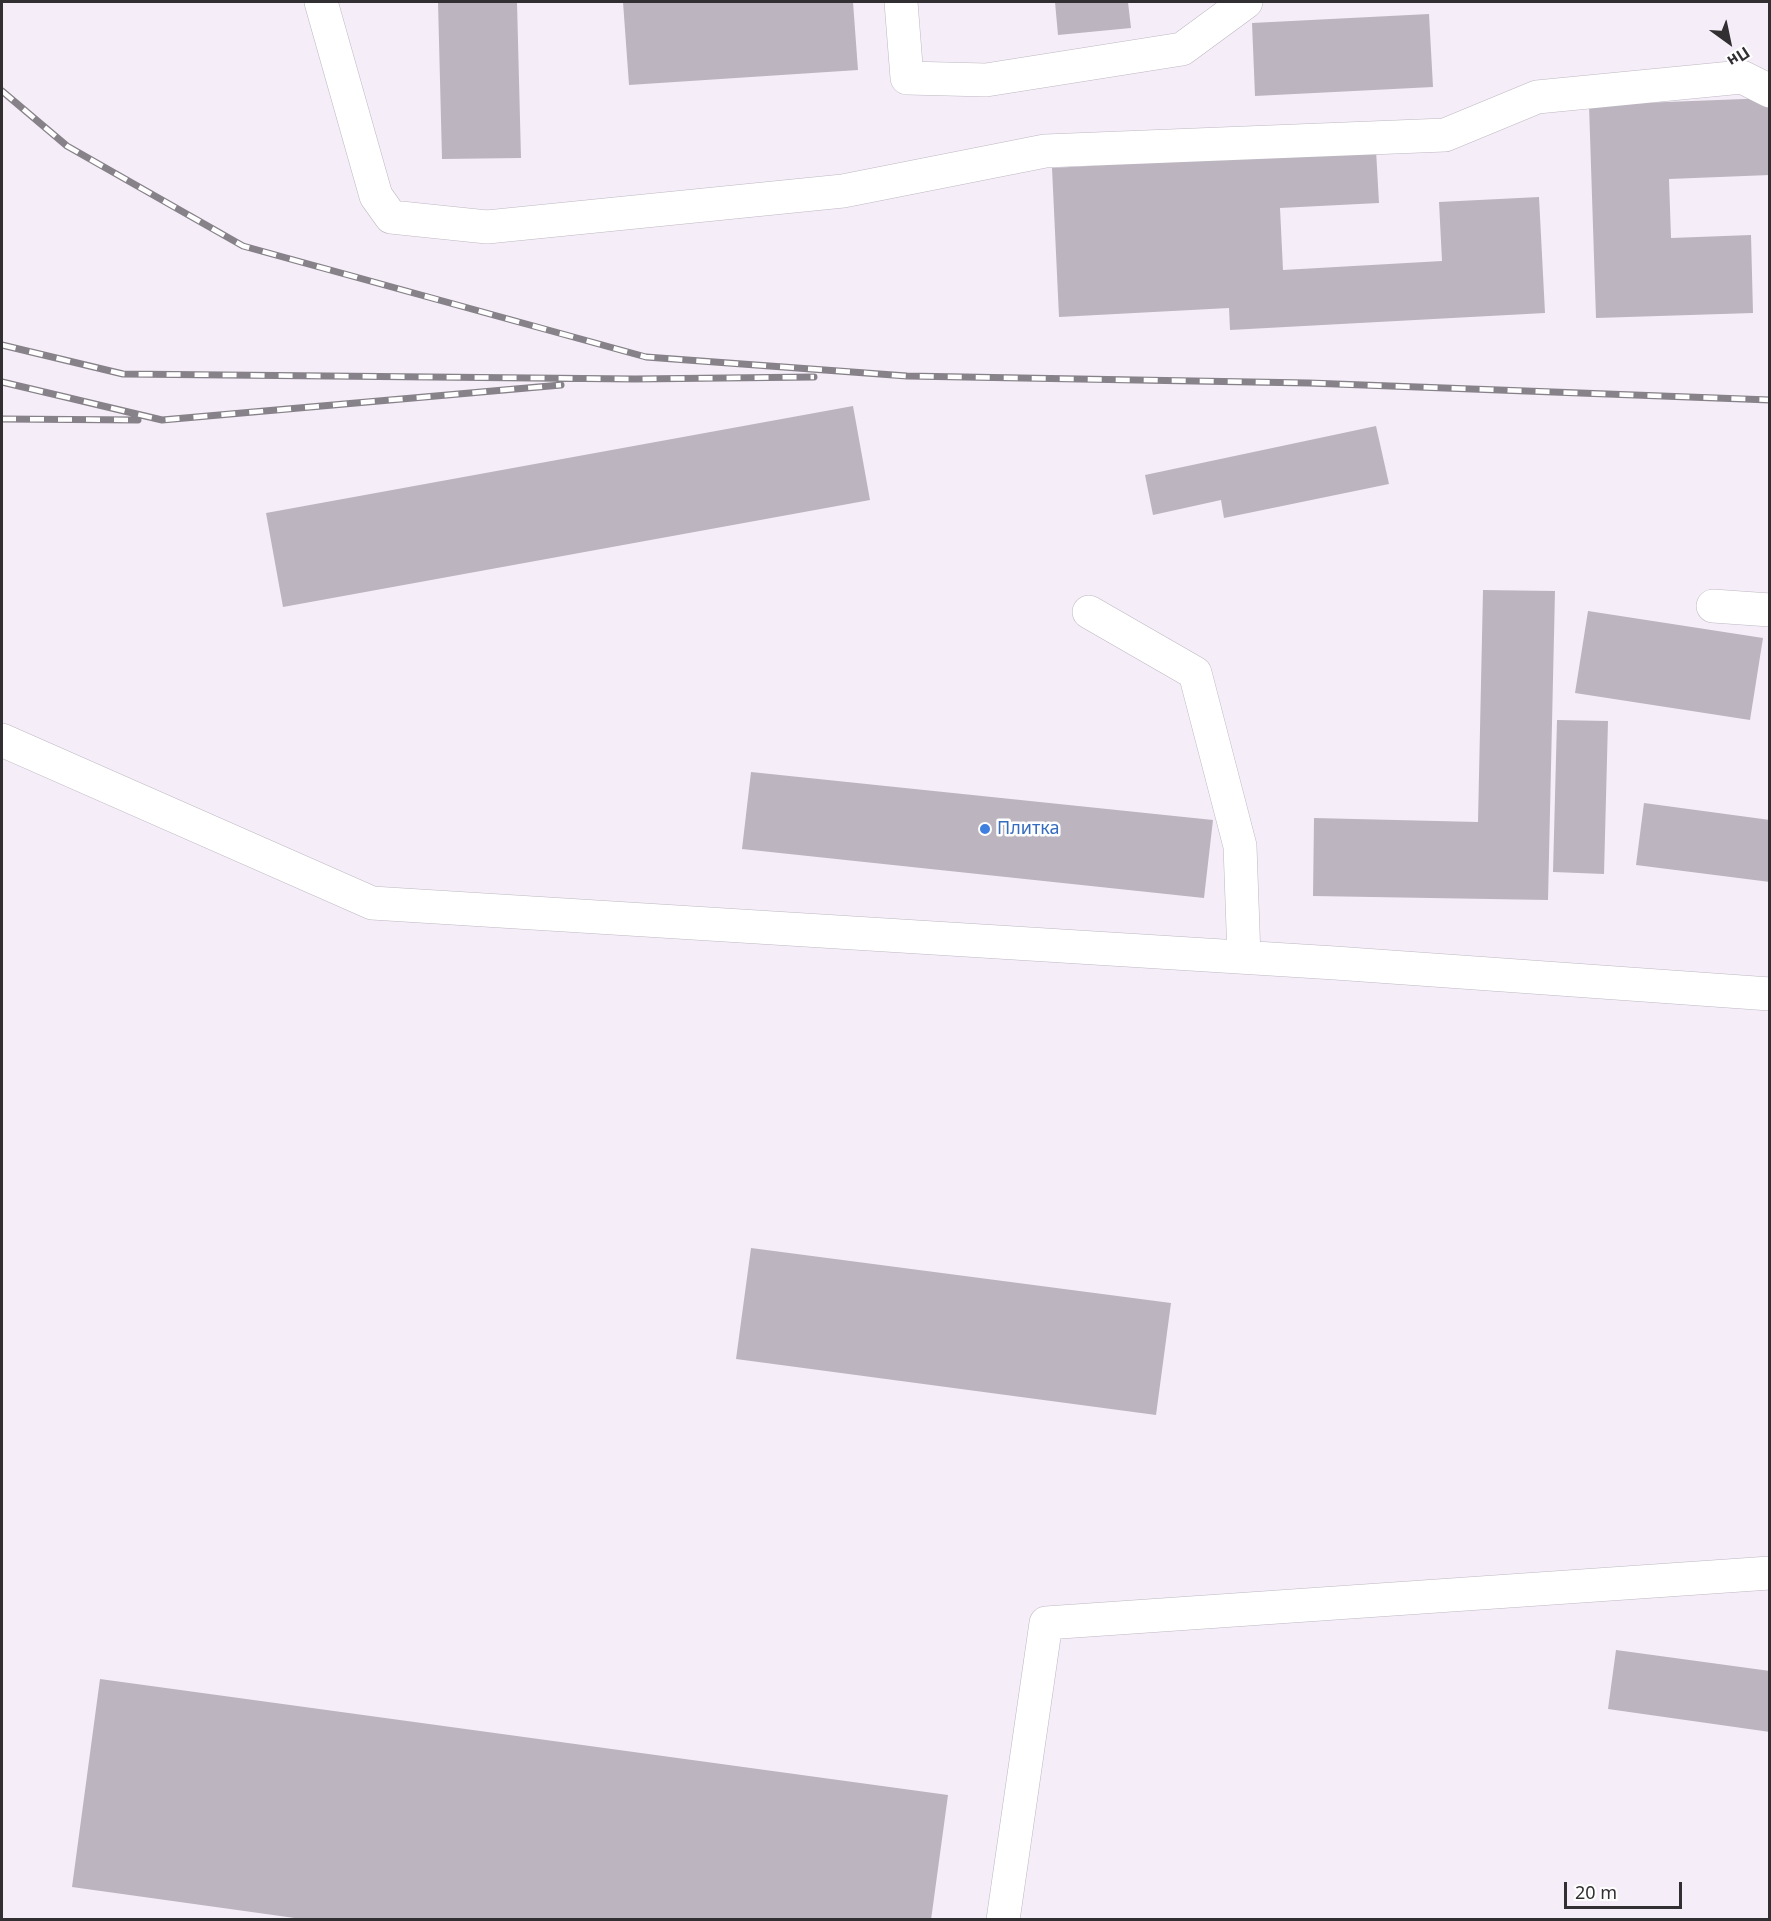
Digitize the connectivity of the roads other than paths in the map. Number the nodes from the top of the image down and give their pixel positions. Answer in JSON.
{"nodes":[{"id":1,"x":321,"y":2,"type":"edge"},
{"id":2,"x":901,"y":2,"type":"edge"},
{"id":3,"x":1246,"y":2,"type":"edge"},
{"id":4,"x":1770,"y":92,"type":"edge"},
{"id":5,"x":1713,"y":606,"type":"dead end"},
{"id":6,"x":1770,"y":610,"type":"edge"},
{"id":7,"x":1089,"y":612,"type":"dead end"},
{"id":8,"x":2,"y":740,"type":"edge"},
{"id":9,"x":1244,"y":957,"type":"junction"},
{"id":10,"x":1770,"y":994,"type":"edge"},
{"id":11,"x":1770,"y":1573,"type":"edge"},
{"id":12,"x":1003,"y":1920,"type":"edge"}],
"edges":[{"from":1,"to":4,"type":"lane"},
{"from":2,"to":3,"type":"lane"},
{"from":5,"to":6,"type":"lane"},
{"from":7,"to":9,"type":"lane"},
{"from":8,"to":9,"type":"lane"},
{"from":9,"to":10,"type":"lane"},
{"from":11,"to":12,"type":"lane"}]}
